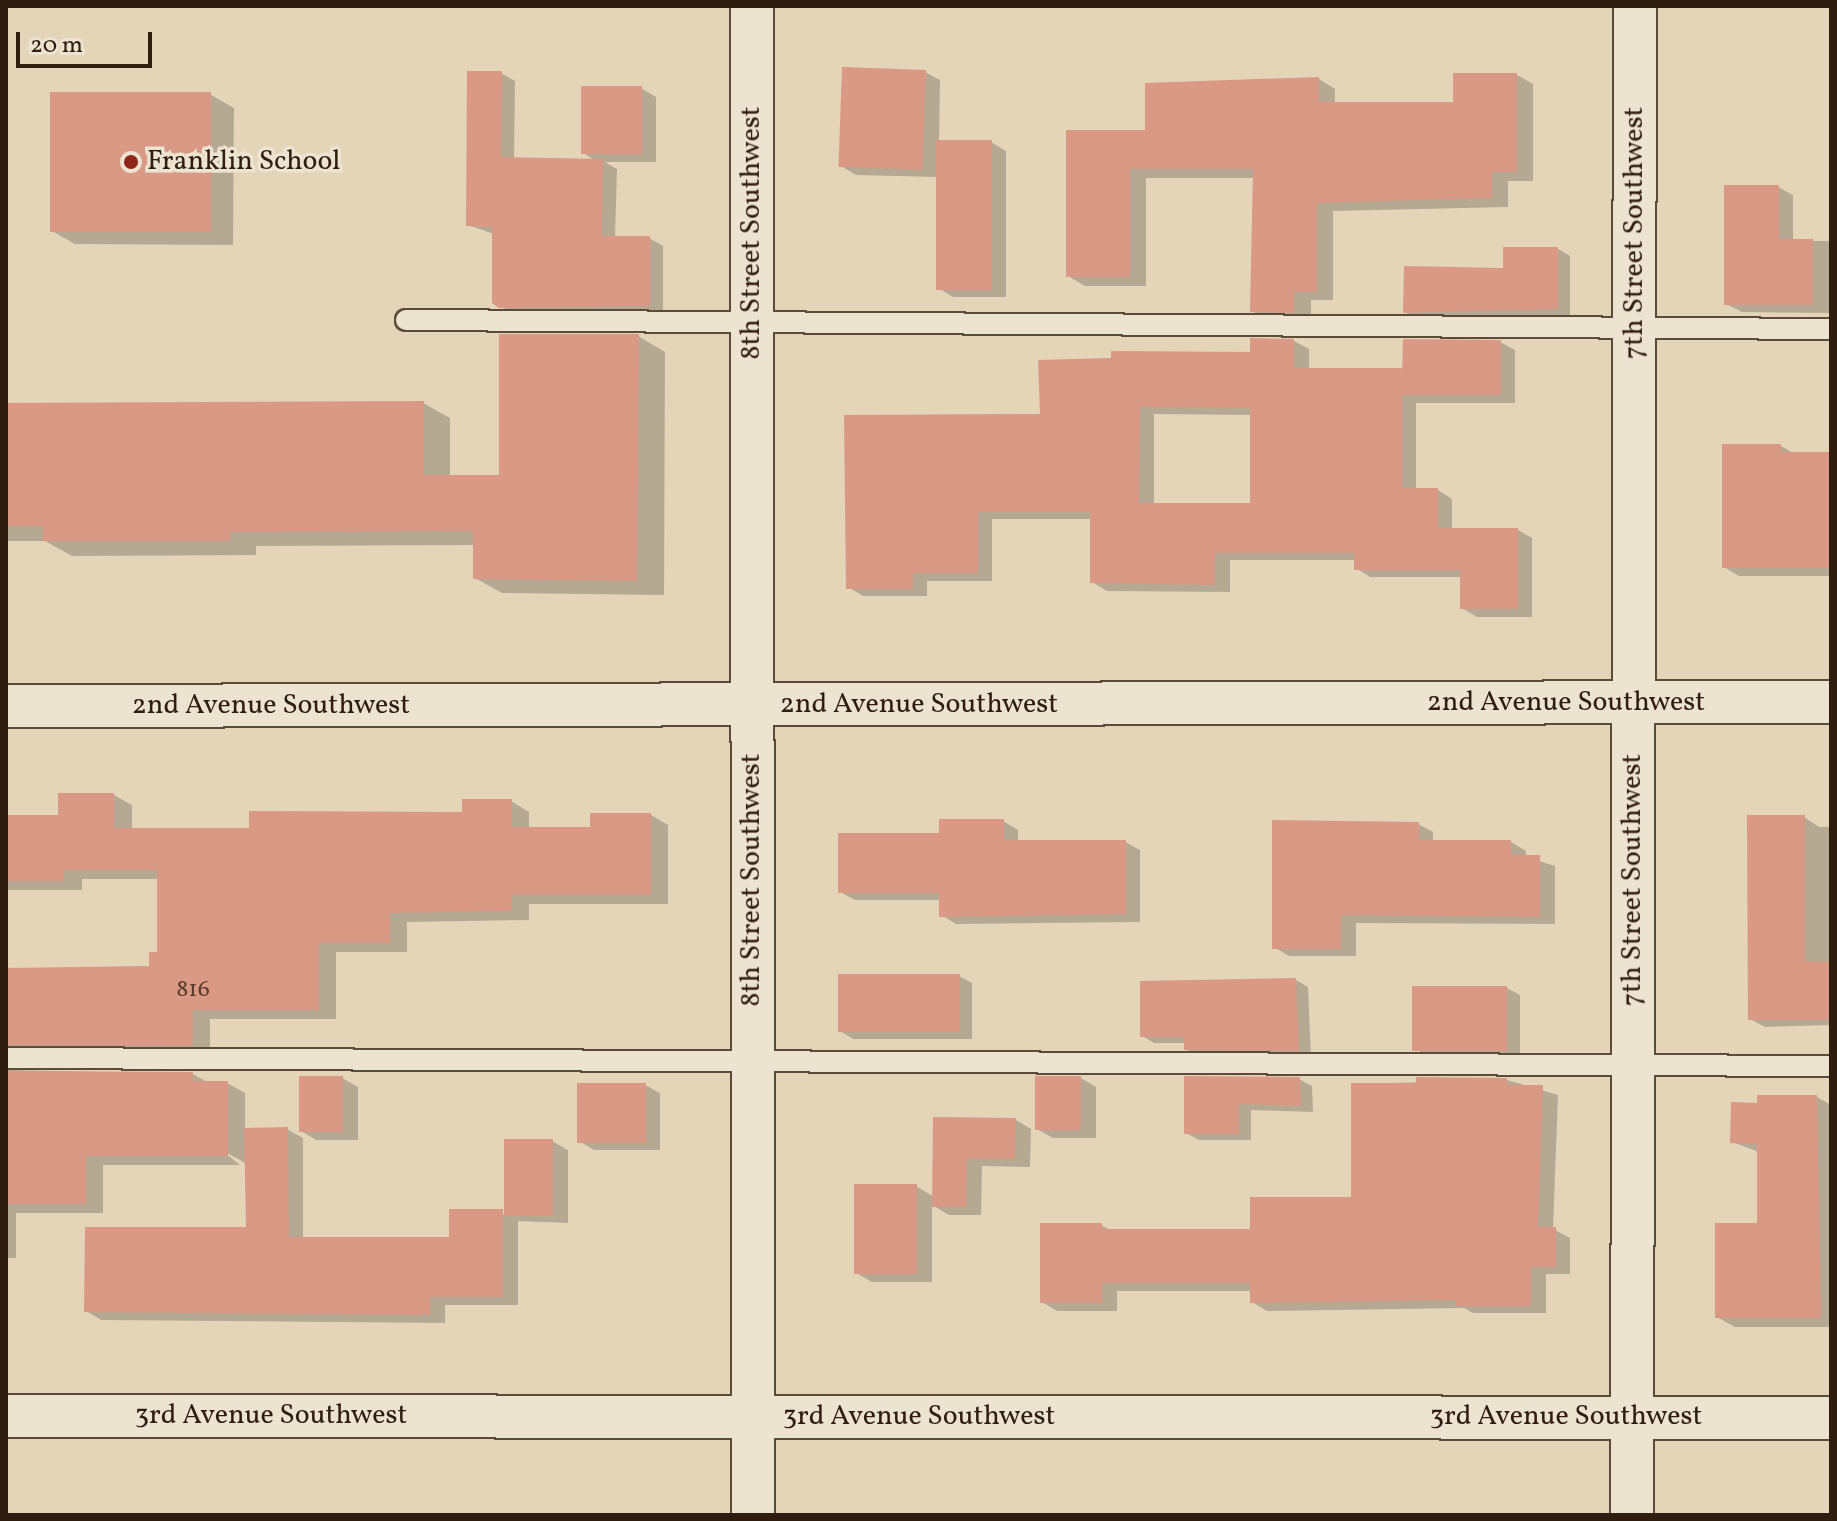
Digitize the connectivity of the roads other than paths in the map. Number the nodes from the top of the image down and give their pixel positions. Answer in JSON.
{"nodes":[{"id":1,"x":752,"y":6,"type":"edge"},
{"id":2,"x":1635,"y":6,"type":"edge"},
{"id":3,"x":406,"y":320,"type":"dead end"},
{"id":4,"x":752,"y":322,"type":"junction"},
{"id":5,"x":1635,"y":327,"type":"junction"},
{"id":6,"x":1831,"y":329,"type":"edge"},
{"id":7,"x":1831,"y":702,"type":"edge"},
{"id":8,"x":1634,"y":703,"type":"junction"},
{"id":9,"x":752,"y":705,"type":"junction"},
{"id":10,"x":6,"y":706,"type":"edge"},
{"id":11,"x":6,"y":1058,"type":"edge"},
{"id":12,"x":752,"y":1062,"type":"junction"},
{"id":13,"x":1633,"y":1064,"type":"junction"},
{"id":14,"x":1831,"y":1066,"type":"edge"},
{"id":15,"x":6,"y":1416,"type":"edge"},
{"id":16,"x":753,"y":1417,"type":"junction"},
{"id":17,"x":1632,"y":1417,"type":"junction"},
{"id":18,"x":1831,"y":1418,"type":"edge"},
{"id":19,"x":753,"y":1515,"type":"edge"},
{"id":20,"x":1632,"y":1515,"type":"edge"}],
"edges":[{"from":1,"to":4,"type":"street","name":"8th Street Southwest"},
{"from":2,"to":5,"type":"street","name":"7th Street Southwest"},
{"from":3,"to":4,"type":"lane"},
{"from":4,"to":5,"type":"lane"},
{"from":4,"to":9,"type":"street","name":"8th Street Southwest"},
{"from":5,"to":6,"type":"lane"},
{"from":5,"to":8,"type":"street","name":"7th Street Southwest"},
{"from":7,"to":8,"type":"street","name":"2nd Avenue Southwest"},
{"from":8,"to":9,"type":"street","name":"2nd Avenue Southwest"},
{"from":8,"to":13,"type":"street","name":"7th Street Southwest"},
{"from":9,"to":10,"type":"street","name":"2nd Avenue Southwest"},
{"from":9,"to":12,"type":"street","name":"8th Street Southwest"},
{"from":11,"to":12,"type":"lane"},
{"from":12,"to":13,"type":"lane"},
{"from":12,"to":16,"type":"street","name":"8th Street Southwest"},
{"from":13,"to":14,"type":"lane"},
{"from":13,"to":17,"type":"street","name":"7th Street Southwest"},
{"from":15,"to":16,"type":"street","name":"3rd Avenue Southwest"},
{"from":16,"to":17,"type":"street","name":"3rd Avenue Southwest"},
{"from":16,"to":19,"type":"street","name":"8th Street Southwest"},
{"from":17,"to":18,"type":"street","name":"3rd Avenue Southwest"},
{"from":17,"to":20,"type":"street","name":"7th Street Southwest"}]}
